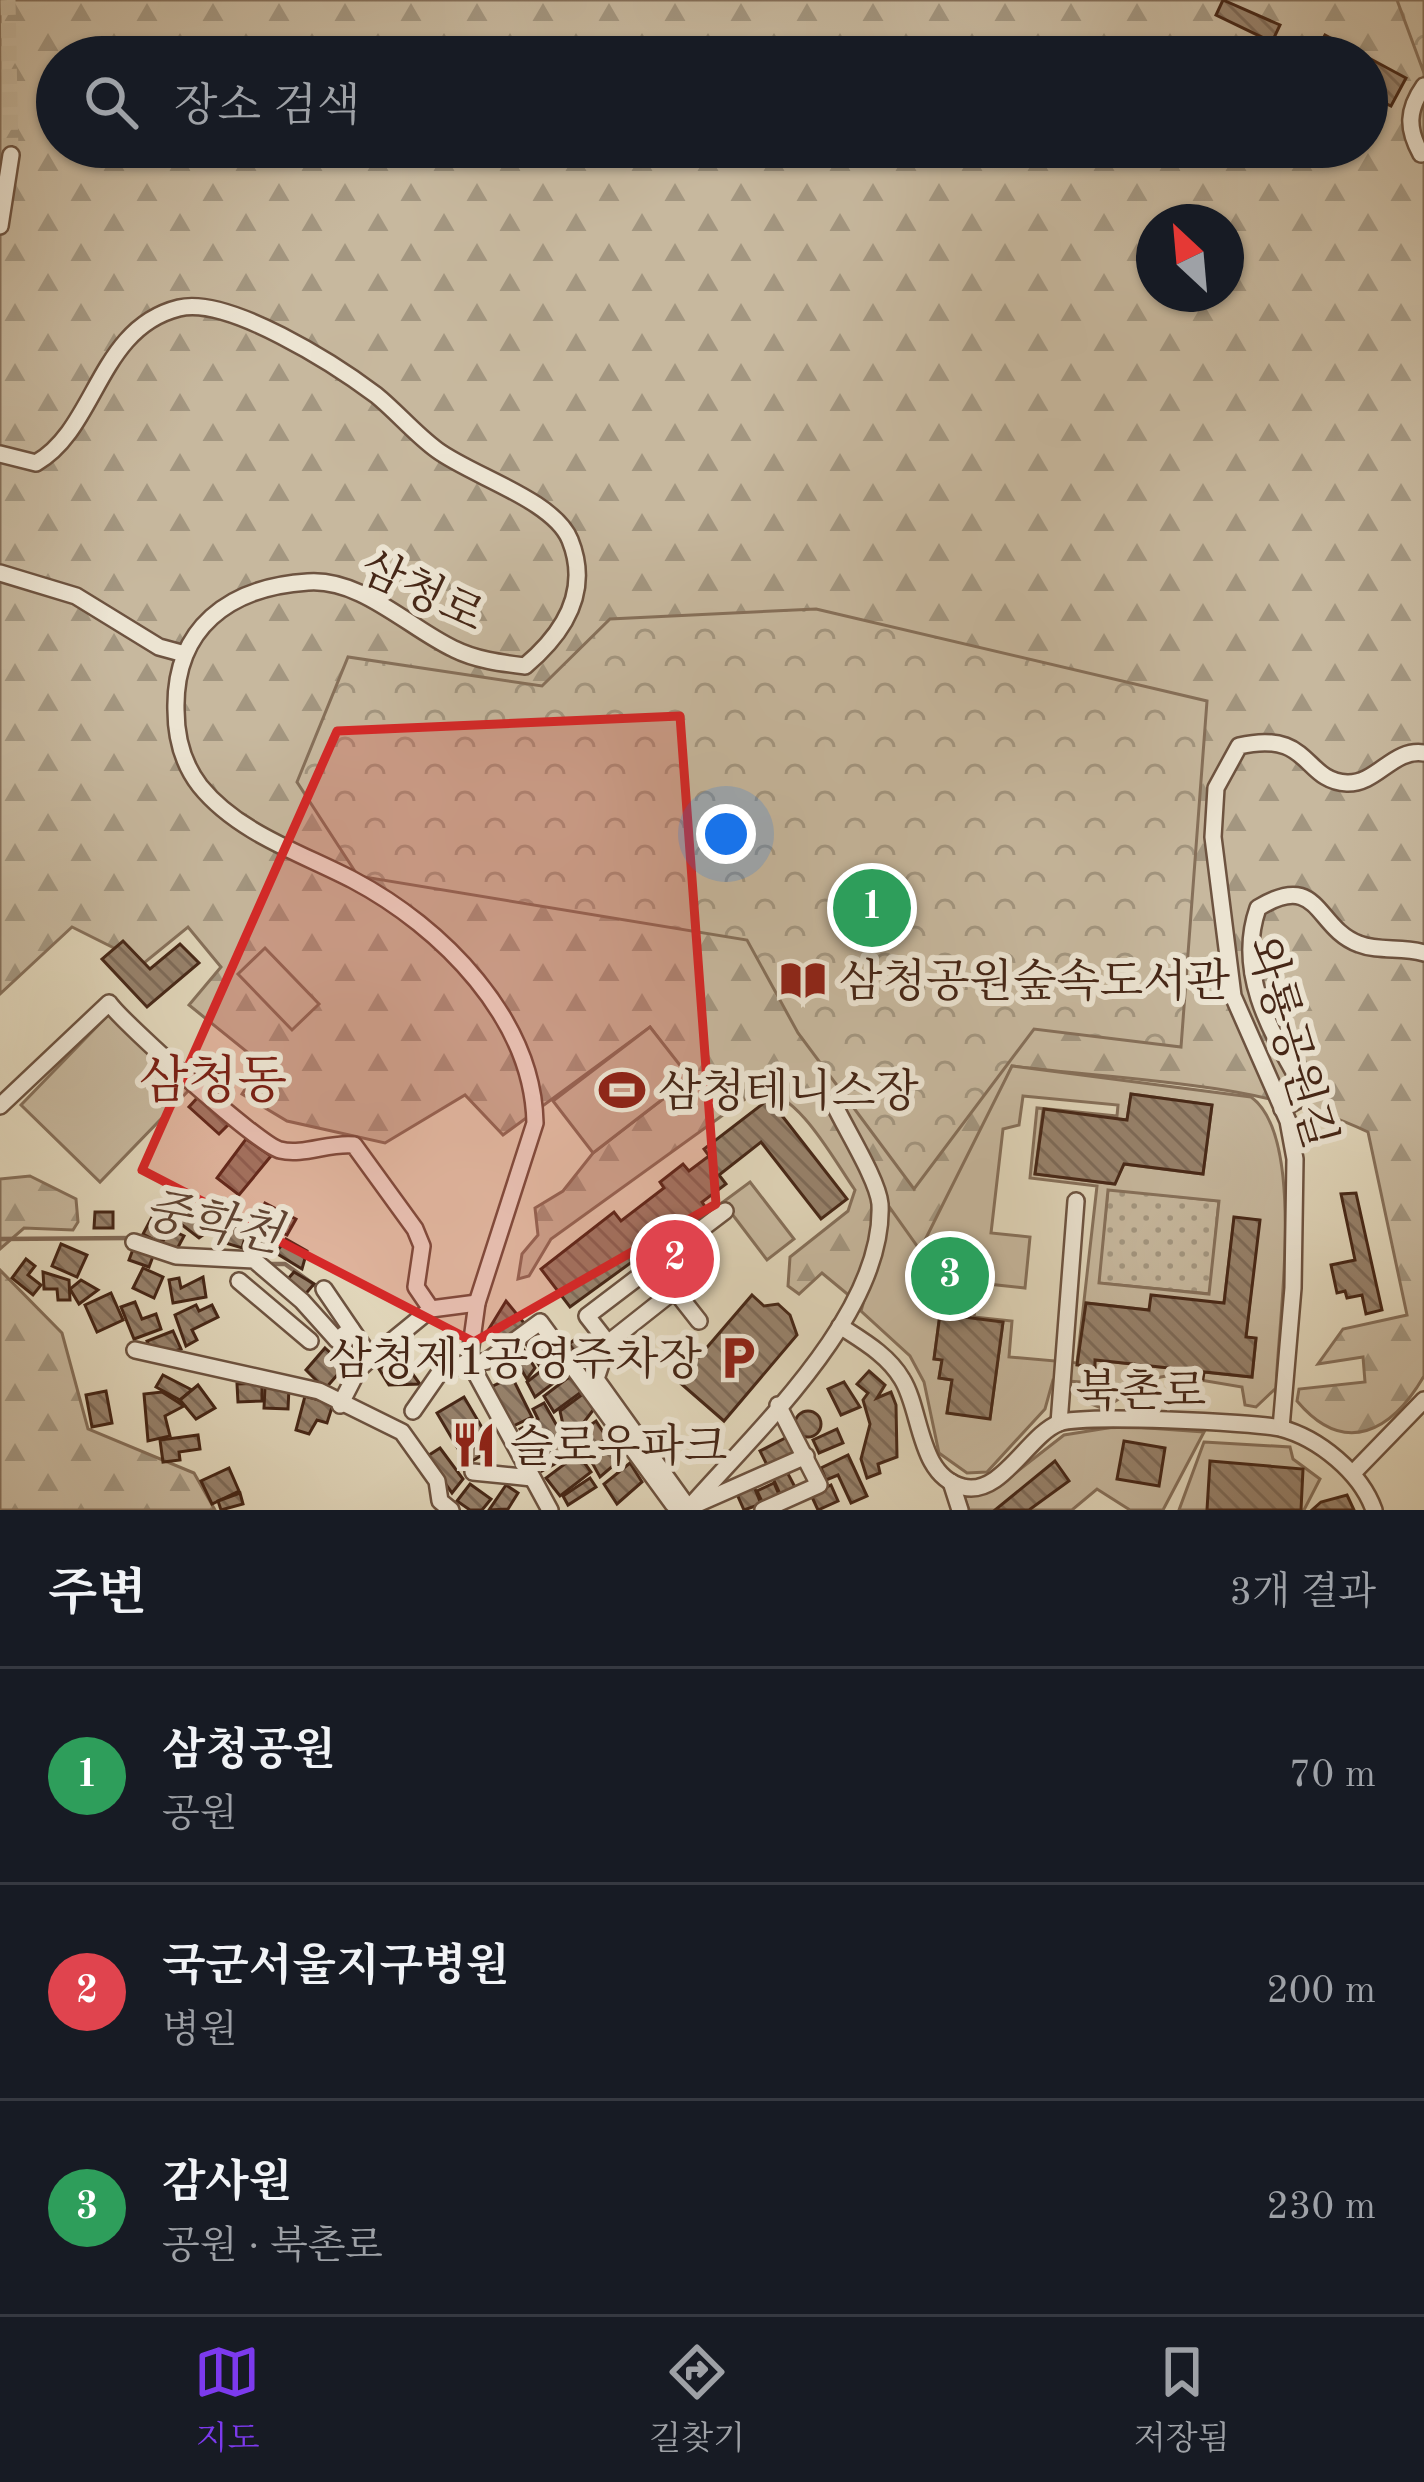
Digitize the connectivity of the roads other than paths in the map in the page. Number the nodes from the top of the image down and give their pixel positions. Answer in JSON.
{"nodes":[{"id":1,"x":1424,"y":86,"type":"edge"},
{"id":2,"x":1420,"y":154,"type":"dead end"},
{"id":3,"x":11,"y":155,"type":"dead end"},
{"id":4,"x":0,"y":226,"type":"edge"},
{"id":5,"x":0,"y":454,"type":"edge"},
{"id":6,"x":0,"y":573,"type":"edge"},
{"id":7,"x":181,"y":653,"type":"junction"},
{"id":8,"x":1424,"y":753,"type":"edge"},
{"id":9,"x":1424,"y":953,"type":"edge"},
{"id":10,"x":833,"y":1104,"type":"dead end"},
{"id":11,"x":0,"y":1106,"type":"edge"},
{"id":12,"x":1282,"y":1109,"type":"junction"},
{"id":13,"x":1076,"y":1201,"type":"dead end"},
{"id":14,"x":724,"y":1211,"type":"dead end"},
{"id":15,"x":134,"y":1242,"type":"dead end"},
{"id":16,"x":655,"y":1264,"type":"junction"},
{"id":17,"x":239,"y":1281,"type":"dead end"},
{"id":18,"x":324,"y":1289,"type":"dead end"},
{"id":19,"x":675,"y":1290,"type":"junction"},
{"id":20,"x":477,"y":1303,"type":"junction"},
{"id":21,"x":431,"y":1309,"type":"junction"},
{"id":22,"x":699,"y":1321,"type":"dead end"},
{"id":23,"x":840,"y":1326,"type":"junction"},
{"id":24,"x":351,"y":1329,"type":"junction"},
{"id":25,"x":310,"y":1341,"type":"dead end"},
{"id":26,"x":608,"y":1343,"type":"junction"},
{"id":27,"x":135,"y":1350,"type":"dead end"},
{"id":28,"x":371,"y":1358,"type":"junction"},
{"id":29,"x":472,"y":1362,"type":"junction"},
{"id":30,"x":1424,"y":1400,"type":"edge"},
{"id":31,"x":340,"y":1405,"type":"junction"},
{"id":32,"x":778,"y":1405,"type":"junction"},
{"id":33,"x":413,"y":1411,"type":"dead end"},
{"id":34,"x":1059,"y":1423,"type":"junction"},
{"id":35,"x":1281,"y":1428,"type":"junction"},
{"id":36,"x":806,"y":1456,"type":"junction"},
{"id":37,"x":473,"y":1472,"type":"dead end"},
{"id":38,"x":1354,"y":1472,"type":"junction"},
{"id":39,"x":532,"y":1478,"type":"junction"},
{"id":40,"x":951,"y":1482,"type":"junction"},
{"id":41,"x":688,"y":1509,"type":"edge"},
{"id":42,"x":451,"y":1510,"type":"edge"},
{"id":43,"x":550,"y":1510,"type":"edge"},
{"id":44,"x":763,"y":1510,"type":"edge"},
{"id":45,"x":961,"y":1510,"type":"edge"},
{"id":46,"x":1374,"y":1510,"type":"edge"}],
"edges":[{"from":1,"to":2,"type":"street"},
{"from":3,"to":4,"type":"street"},
{"from":5,"to":7,"type":"street","name":"삼청로"},
{"from":6,"to":7,"type":"street"},
{"from":7,"to":20,"type":"street"},
{"from":8,"to":12,"type":"street","name":"와룡공원길"},
{"from":9,"to":12,"type":"street"},
{"from":10,"to":23,"type":"street"},
{"from":11,"to":21,"type":"street"},
{"from":12,"to":35,"type":"street","name":"와룡공원길"},
{"from":13,"to":34,"type":"street"},
{"from":14,"to":16,"type":"street"},
{"from":15,"to":24,"type":"street"},
{"from":16,"to":19,"type":"street"},
{"from":16,"to":26,"type":"street"},
{"from":17,"to":25,"type":"street"},
{"from":18,"to":24,"type":"street"},
{"from":19,"to":22,"type":"street"},
{"from":19,"to":26,"type":"street"},
{"from":20,"to":21,"type":"street"},
{"from":20,"to":29,"type":"street"},
{"from":21,"to":28,"type":"street"},
{"from":23,"to":32,"type":"street"},
{"from":23,"to":40,"type":"street"},
{"from":24,"to":28,"type":"street"},
{"from":26,"to":41,"type":"street"},
{"from":27,"to":31,"type":"street"},
{"from":28,"to":31,"type":"street"},
{"from":29,"to":33,"type":"street"},
{"from":29,"to":39,"type":"street"},
{"from":29,"to":41,"type":"street"},
{"from":30,"to":38,"type":"street"},
{"from":31,"to":42,"type":"street"},
{"from":32,"to":36,"type":"street"},
{"from":32,"to":41,"type":"street"},
{"from":34,"to":35,"type":"street","name":"북촌로"},
{"from":34,"to":40,"type":"street","name":"북촌로"},
{"from":35,"to":38,"type":"street","name":"북촌로"},
{"from":36,"to":41,"type":"street"},
{"from":36,"to":44,"type":"street"},
{"from":37,"to":39,"type":"street"},
{"from":38,"to":46,"type":"street"},
{"from":39,"to":43,"type":"street"},
{"from":40,"to":45,"type":"street"}]}
